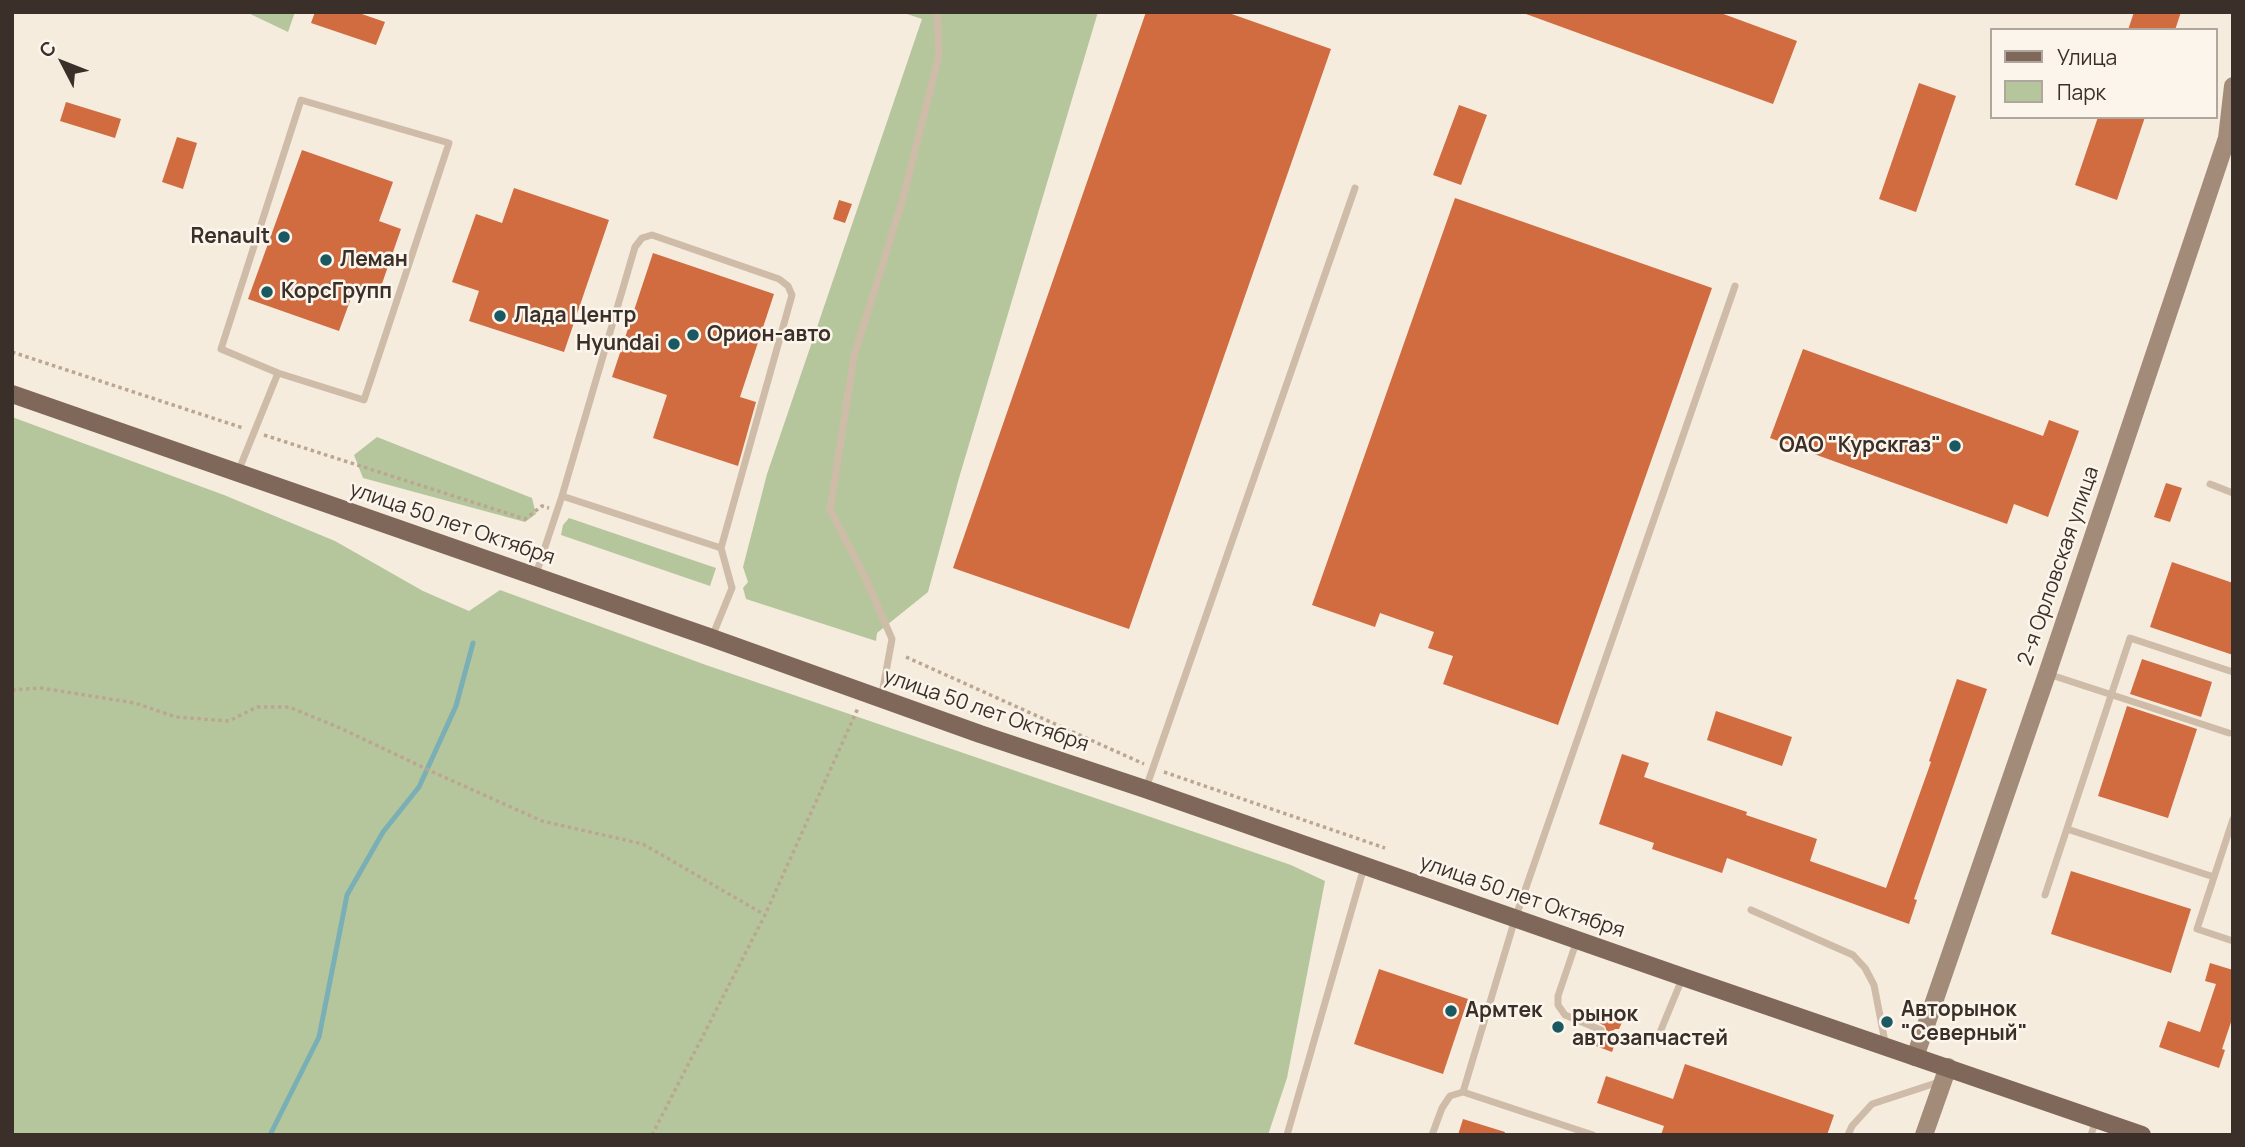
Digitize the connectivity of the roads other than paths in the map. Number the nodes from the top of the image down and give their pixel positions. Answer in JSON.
{"nodes":[{"id":1,"x":937,"y":12,"type":"edge"},
{"id":2,"x":2233,"y":86,"type":"edge"},
{"id":3,"x":1356,"y":188,"type":"dead end"},
{"id":4,"x":1735,"y":286,"type":"dead end"},
{"id":5,"x":278,"y":373,"type":"junction"},
{"id":6,"x":12,"y":394,"type":"edge"},
{"id":7,"x":237,"y":473,"type":"junction"},
{"id":8,"x":2210,"y":484,"type":"dead end"},
{"id":9,"x":2233,"y":494,"type":"edge"},
{"id":10,"x":562,"y":496,"type":"junction"},
{"id":11,"x":721,"y":548,"type":"junction"},
{"id":12,"x":535,"y":577,"type":"junction"},
{"id":13,"x":712,"y":638,"type":"junction"},
{"id":14,"x":2233,"y":672,"type":"edge"},
{"id":15,"x":2047,"y":674,"type":"junction"},
{"id":16,"x":2111,"y":695,"type":"junction"},
{"id":17,"x":873,"y":696,"type":"junction"},
{"id":18,"x":2229,"y":733,"type":"dead end"},
{"id":19,"x":1145,"y":789,"type":"junction"},
{"id":20,"x":2233,"y":819,"type":"edge"},
{"id":21,"x":2067,"y":829,"type":"junction"},
{"id":22,"x":1364,"y":866,"type":"junction"},
{"id":23,"x":2214,"y":877,"type":"junction"},
{"id":24,"x":2045,"y":895,"type":"dead end"},
{"id":25,"x":1751,"y":909,"type":"dead end"},
{"id":26,"x":1515,"y":919,"type":"junction"},
{"id":27,"x":1577,"y":939,"type":"junction"},
{"id":28,"x":2233,"y":941,"type":"edge"},
{"id":29,"x":1683,"y":977,"type":"junction"},
{"id":30,"x":1601,"y":1030,"type":"dead end"},
{"id":31,"x":1617,"y":1035,"type":"dead end"},
{"id":32,"x":1886,"y":1047,"type":"junction"},
{"id":33,"x":1914,"y":1057,"type":"junction"},
{"id":34,"x":1945,"y":1074,"type":"junction"},
{"id":35,"x":1463,"y":1092,"type":"junction"},
{"id":36,"x":2094,"y":1127,"type":"edge"},
{"id":37,"x":1287,"y":1135,"type":"edge"},
{"id":38,"x":1432,"y":1135,"type":"edge"},
{"id":39,"x":1593,"y":1135,"type":"edge"},
{"id":40,"x":1848,"y":1135,"type":"edge"},
{"id":41,"x":1924,"y":1135,"type":"edge"},
{"id":42,"x":2142,"y":1135,"type":"edge"}],
"edges":[{"from":1,"to":17,"type":"lane"},
{"from":2,"to":15,"type":"street","name":"2-я Орловская улица"},
{"from":3,"to":19,"type":"lane"},
{"from":4,"to":26,"type":"lane"},
{"from":5,"to":5,"type":"lane"},
{"from":5,"to":7,"type":"lane"},
{"from":6,"to":7,"type":"main road","name":"улица 50 лет Октября"},
{"from":7,"to":12,"type":"main road","name":"улица 50 лет Октября"},
{"from":8,"to":9,"type":"lane"},
{"from":10,"to":11,"type":"lane"},
{"from":10,"to":11,"type":"lane"},
{"from":10,"to":12,"type":"lane"},
{"from":11,"to":13,"type":"lane"},
{"from":12,"to":13,"type":"main road","name":"улица 50 лет Октября"},
{"from":13,"to":17,"type":"main road","name":"улица 50 лет Октября"},
{"from":14,"to":16,"type":"lane"},
{"from":15,"to":16,"type":"lane"},
{"from":15,"to":33,"type":"street","name":"2-я Орловская улица"},
{"from":16,"to":18,"type":"lane"},
{"from":16,"to":21,"type":"lane"},
{"from":17,"to":19,"type":"main road","name":"улица 50 лет Октября"},
{"from":19,"to":22,"type":"main road","name":"улица 50 лет Октября"},
{"from":20,"to":23,"type":"lane"},
{"from":21,"to":23,"type":"lane"},
{"from":21,"to":24,"type":"lane"},
{"from":22,"to":26,"type":"main road","name":"улица 50 лет Октября"},
{"from":22,"to":37,"type":"lane"},
{"from":23,"to":28,"type":"lane"},
{"from":25,"to":32,"type":"lane"},
{"from":26,"to":27,"type":"main road","name":"улица 50 лет Октября"},
{"from":26,"to":35,"type":"lane"},
{"from":27,"to":29,"type":"main road","name":"улица 50 лет Октября"},
{"from":27,"to":30,"type":"lane"},
{"from":29,"to":31,"type":"lane"},
{"from":29,"to":32,"type":"main road","name":"улица 50 лет Октября"},
{"from":32,"to":33,"type":"main road","name":"улица 50 лет Октября"},
{"from":33,"to":34,"type":"main road","name":"улица 50 лет Октября"},
{"from":34,"to":36,"type":"main road","name":"улица 50 лет Октября"},
{"from":34,"to":40,"type":"lane"},
{"from":34,"to":41,"type":"street"},
{"from":35,"to":38,"type":"lane"},
{"from":35,"to":39,"type":"lane"},
{"from":36,"to":42,"type":"main road","name":"улица 50 лет Октября"}]}
